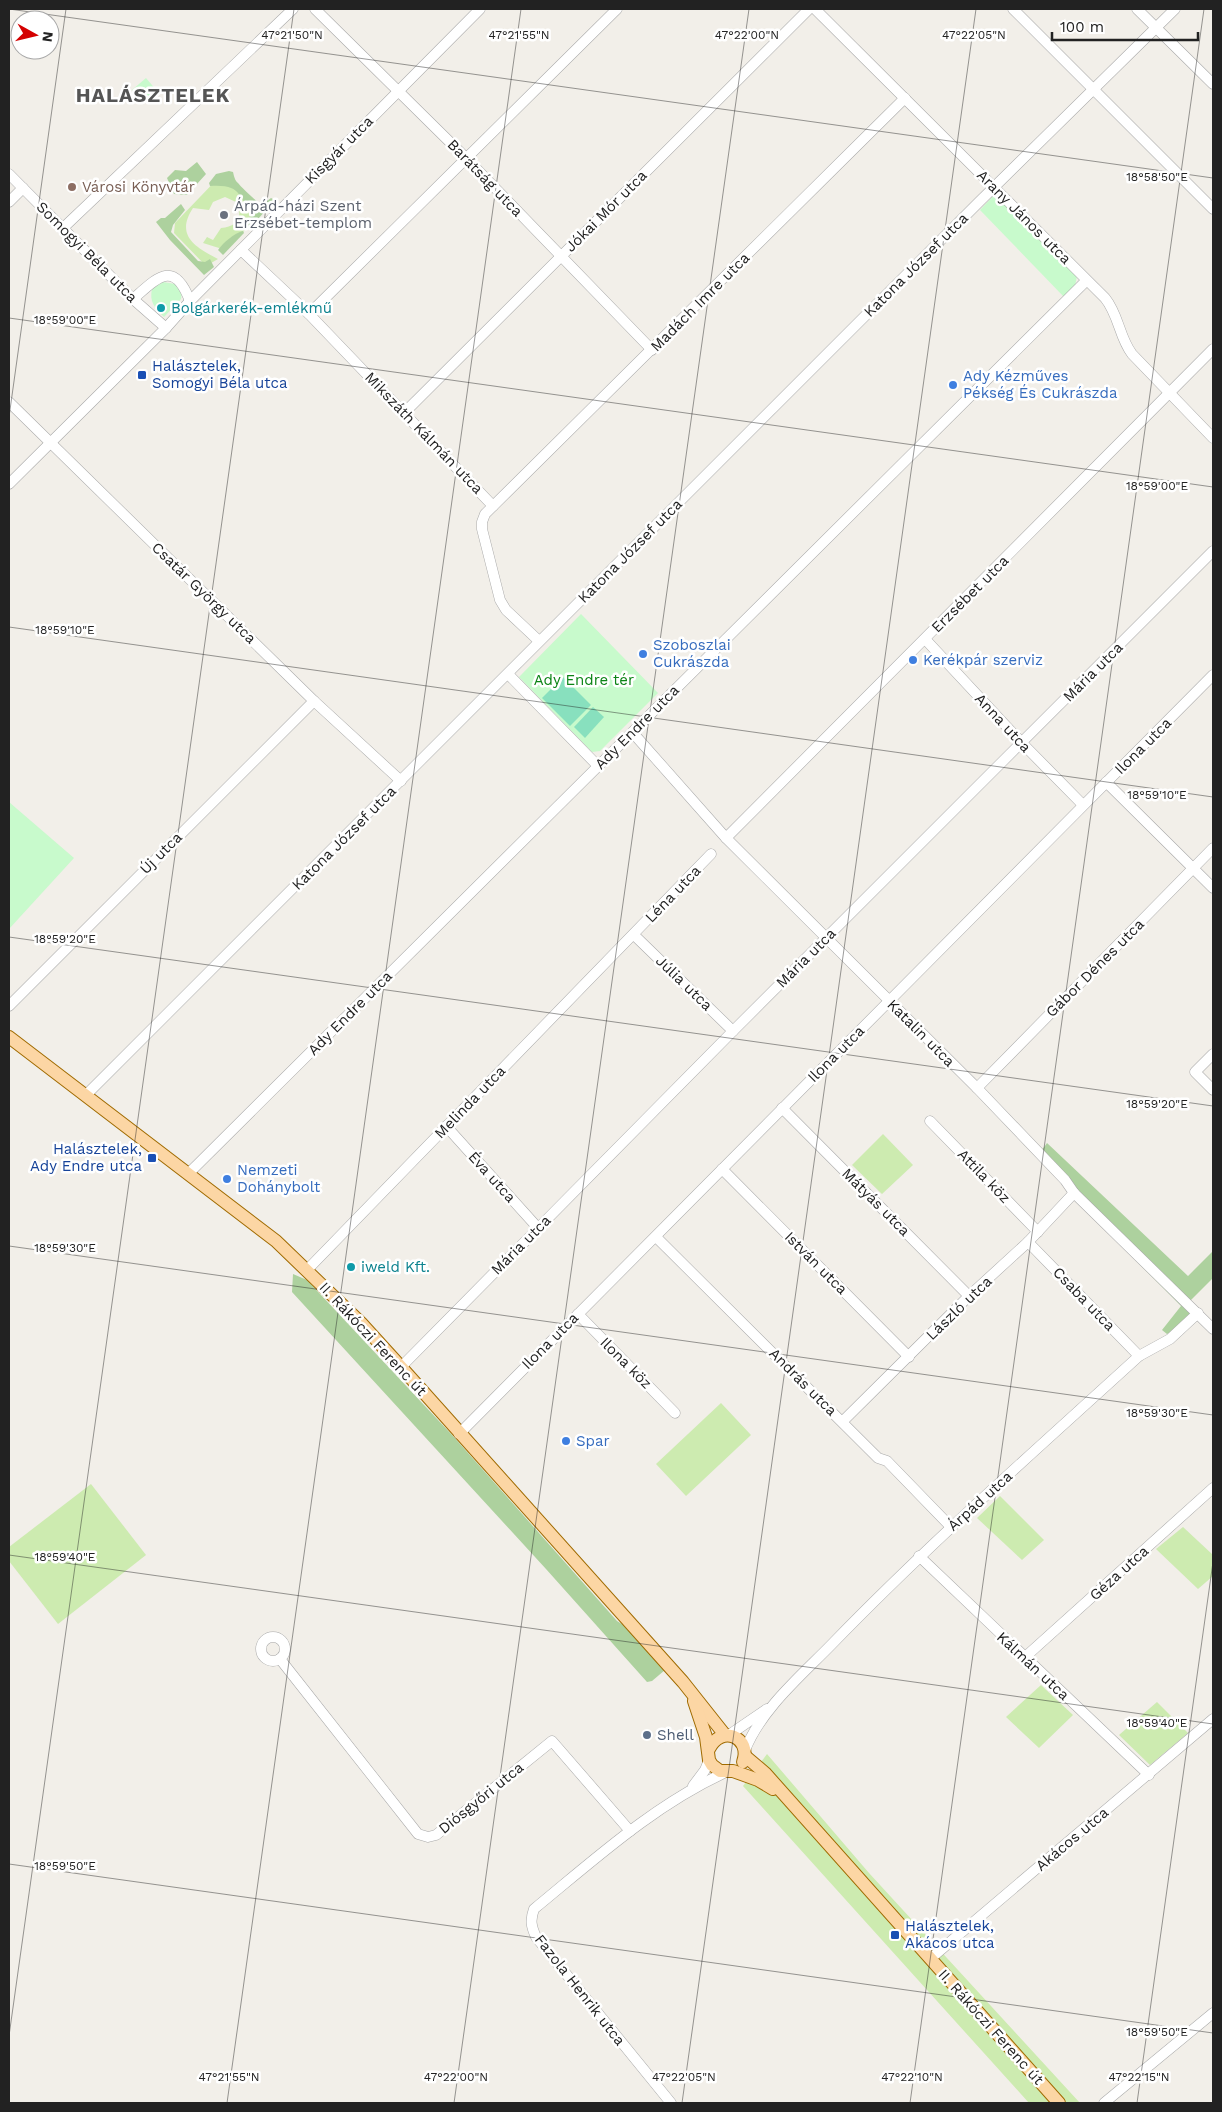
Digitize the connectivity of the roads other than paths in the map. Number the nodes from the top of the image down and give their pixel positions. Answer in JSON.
{"nodes":[{"id":1,"x":293,"y":9,"type":"edge"},
{"id":2,"x":316,"y":9,"type":"edge"},
{"id":3,"x":480,"y":9,"type":"edge"},
{"id":4,"x":617,"y":9,"type":"edge"},
{"id":5,"x":809,"y":9,"type":"edge"},
{"id":6,"x":815,"y":9,"type":"edge"},
{"id":7,"x":1013,"y":9,"type":"edge"},
{"id":8,"x":1137,"y":9,"type":"edge"},
{"id":9,"x":1175,"y":9,"type":"edge"},
{"id":10,"x":1156,"y":28,"type":"junction"},
{"id":11,"x":1213,"y":84,"type":"edge"},
{"id":12,"x":399,"y":90,"type":"junction"},
{"id":13,"x":1093,"y":90,"type":"junction"},
{"id":14,"x":906,"y":98,"type":"junction"},
{"id":15,"x":467,"y":159,"type":"junction"},
{"id":16,"x":9,"y":174,"type":"edge"},
{"id":17,"x":994,"y":187,"type":"junction"},
{"id":18,"x":23,"y":188,"type":"junction"},
{"id":19,"x":9,"y":202,"type":"edge"},
{"id":20,"x":1213,"y":208,"type":"edge"},
{"id":21,"x":62,"y":229,"type":"junction"},
{"id":22,"x":241,"y":250,"type":"junction"},
{"id":23,"x":561,"y":256,"type":"junction"},
{"id":24,"x":1086,"y":281,"type":"junction"},
{"id":25,"x":133,"y":299,"type":"junction"},
{"id":26,"x":190,"y":301,"type":"junction"},
{"id":27,"x":309,"y":314,"type":"junction"},
{"id":28,"x":166,"y":328,"type":"junction"},
{"id":29,"x":1213,"y":349,"type":"edge"},
{"id":30,"x":652,"y":350,"type":"junction"},
{"id":31,"x":1169,"y":393,"type":"junction"},
{"id":32,"x":9,"y":402,"type":"edge"},
{"id":33,"x":404,"y":413,"type":"junction"},
{"id":34,"x":1213,"y":438,"type":"edge"},
{"id":35,"x":50,"y":442,"type":"junction"},
{"id":36,"x":9,"y":484,"type":"edge"},
{"id":37,"x":493,"y":506,"type":"junction"},
{"id":38,"x":1213,"y":551,"type":"edge"},
{"id":39,"x":925,"y":639,"type":"junction"},
{"id":40,"x":539,"y":641,"type":"junction"},
{"id":41,"x":508,"y":674,"type":"junction"},
{"id":42,"x":1213,"y":675,"type":"edge"},
{"id":43,"x":314,"y":701,"type":"junction"},
{"id":44,"x":633,"y":733,"type":"junction"},
{"id":45,"x":1022,"y":743,"type":"junction"},
{"id":46,"x":598,"y":766,"type":"junction"},
{"id":47,"x":401,"y":781,"type":"junction"},
{"id":48,"x":1106,"y":782,"type":"junction"},
{"id":49,"x":1083,"y":805,"type":"junction"},
{"id":50,"x":726,"y":838,"type":"junction"},
{"id":51,"x":1213,"y":848,"type":"edge"},
{"id":52,"x":711,"y":854,"type":"dead end"},
{"id":53,"x":1193,"y":868,"type":"junction"},
{"id":54,"x":1213,"y":888,"type":"edge"},
{"id":55,"x":634,"y":934,"type":"junction"},
{"id":56,"x":826,"y":938,"type":"junction"},
{"id":57,"x":888,"y":1001,"type":"junction"},
{"id":58,"x":9,"y":1006,"type":"edge"},
{"id":59,"x":733,"y":1031,"type":"junction"},
{"id":60,"x":9,"y":1036,"type":"edge"},
{"id":61,"x":1213,"y":1054,"type":"edge"},
{"id":62,"x":976,"y":1088,"type":"junction"},
{"id":63,"x":1213,"y":1090,"type":"edge"},
{"id":64,"x":86,"y":1095,"type":"junction"},
{"id":65,"x":782,"y":1108,"type":"junction"},
{"id":66,"x":930,"y":1121,"type":"dead end"},
{"id":67,"x":446,"y":1126,"type":"junction"},
{"id":68,"x":722,"y":1169,"type":"junction"},
{"id":69,"x":188,"y":1174,"type":"junction"},
{"id":70,"x":1074,"y":1193,"type":"junction"},
{"id":71,"x":538,"y":1228,"type":"junction"},
{"id":72,"x":1038,"y":1232,"type":"junction"},
{"id":73,"x":656,"y":1237,"type":"junction"},
{"id":74,"x":1028,"y":1242,"type":"junction"},
{"id":75,"x":307,"y":1270,"type":"junction"},
{"id":76,"x":969,"y":1296,"type":"junction"},
{"id":77,"x":1198,"y":1313,"type":"junction"},
{"id":78,"x":578,"y":1314,"type":"junction"},
{"id":79,"x":1213,"y":1329,"type":"edge"},
{"id":80,"x":1139,"y":1356,"type":"junction"},
{"id":81,"x":909,"y":1357,"type":"junction"},
{"id":82,"x":401,"y":1367,"type":"junction"},
{"id":83,"x":675,"y":1412,"type":"dead end"},
{"id":84,"x":843,"y":1421,"type":"junction"},
{"id":85,"x":459,"y":1434,"type":"junction"},
{"id":86,"x":1213,"y":1488,"type":"edge"},
{"id":87,"x":951,"y":1527,"type":"junction"},
{"id":88,"x":919,"y":1556,"type":"junction"},
{"id":89,"x":1024,"y":1658,"type":"junction"},
{"id":90,"x":280,"y":1659,"type":"dead end"},
{"id":91,"x":690,"y":1691,"type":"junction"},
{"id":92,"x":776,"y":1703,"type":"junction"},
{"id":93,"x":1213,"y":1720,"type":"edge"},
{"id":94,"x":727,"y":1735,"type":"junction"},
{"id":95,"x":745,"y":1753,"type":"junction"},
{"id":96,"x":709,"y":1754,"type":"junction"},
{"id":97,"x":729,"y":1772,"type":"junction"},
{"id":98,"x":1149,"y":1775,"type":"junction"},
{"id":99,"x":690,"y":1789,"type":"junction"},
{"id":100,"x":782,"y":1794,"type":"junction"},
{"id":101,"x":630,"y":1831,"type":"junction"},
{"id":102,"x":930,"y":1959,"type":"junction"},
{"id":103,"x":1213,"y":2013,"type":"edge"},
{"id":104,"x":671,"y":2103,"type":"edge"},
{"id":105,"x":1059,"y":2103,"type":"edge"},
{"id":106,"x":1104,"y":2103,"type":"edge"}],
"edges":[{"from":1,"to":21,"type":"street"},
{"from":2,"to":12,"type":"street","name":"Barátság utca"},
{"from":3,"to":12,"type":"street","name":"Kisgyár utca"},
{"from":4,"to":15,"type":"street"},
{"from":5,"to":23,"type":"street","name":"Jókai Mór utca"},
{"from":6,"to":14,"type":"street","name":"Arany János utca"},
{"from":7,"to":13,"type":"street"},
{"from":8,"to":10,"type":"street"},
{"from":9,"to":10,"type":"street","name":"Katona József utca"},
{"from":10,"to":11,"type":"street"},
{"from":10,"to":13,"type":"street","name":"Katona József utca"},
{"from":12,"to":15,"type":"street","name":"Barátság utca"},
{"from":12,"to":22,"type":"street","name":"Kisgyár utca"},
{"from":13,"to":17,"type":"street","name":"Katona József utca"},
{"from":13,"to":20,"type":"street"},
{"from":14,"to":17,"type":"street","name":"Arany János utca"},
{"from":14,"to":30,"type":"street","name":"Madách Imre utca"},
{"from":15,"to":23,"type":"street","name":"Barátság utca"},
{"from":15,"to":27,"type":"street"},
{"from":16,"to":18,"type":"street","name":"Somogyi Béla utca"},
{"from":17,"to":24,"type":"street","name":"Arany János utca"},
{"from":17,"to":40,"type":"street","name":"Katona József utca"},
{"from":18,"to":19,"type":"street"},
{"from":18,"to":21,"type":"street","name":"Somogyi Béla utca"},
{"from":21,"to":25,"type":"street","name":"Somogyi Béla utca"},
{"from":22,"to":26,"type":"street","name":"Kisgyár utca"},
{"from":22,"to":27,"type":"street","name":"Mikszáth Kálmán utca"},
{"from":23,"to":30,"type":"street","name":"Barátság utca"},
{"from":23,"to":33,"type":"street","name":"Jókai Mór utca"},
{"from":24,"to":31,"type":"street","name":"Arany János utca"},
{"from":24,"to":44,"type":"street","name":"Ady Endre utca"},
{"from":25,"to":26,"type":"street"},
{"from":25,"to":28,"type":"street","name":"Somogyi Béla utca"},
{"from":26,"to":28,"type":"street","name":"Kisgyár utca"},
{"from":27,"to":33,"type":"street","name":"Mikszáth Kálmán utca"},
{"from":28,"to":35,"type":"street","name":"Kisgyár utca"},
{"from":29,"to":31,"type":"street","name":"Erzsébet utca"},
{"from":30,"to":37,"type":"street","name":"Madách Imre utca"},
{"from":31,"to":34,"type":"street","name":"Arany János utca"},
{"from":31,"to":39,"type":"street","name":"Erzsébet utca"},
{"from":32,"to":35,"type":"street","name":"Csatár György utca"},
{"from":33,"to":37,"type":"street","name":"Mikszáth Kálmán utca"},
{"from":35,"to":36,"type":"street","name":"Kisgyár utca"},
{"from":35,"to":43,"type":"street","name":"Csatár György utca"},
{"from":37,"to":40,"type":"street","name":"Mikszáth Kálmán utca"},
{"from":38,"to":45,"type":"street","name":"Mária utca"},
{"from":39,"to":45,"type":"street","name":"Anna utca"},
{"from":39,"to":50,"type":"street","name":"Erzsébet utca"},
{"from":40,"to":41,"type":"street","name":"Katona József utca"},
{"from":41,"to":46,"type":"street"},
{"from":41,"to":47,"type":"street","name":"Katona József utca"},
{"from":42,"to":48,"type":"street","name":"Ilona utca"},
{"from":43,"to":47,"type":"street","name":"Csatár György utca"},
{"from":43,"to":58,"type":"street","name":"Új utca"},
{"from":44,"to":46,"type":"street","name":"Ady Endre utca"},
{"from":44,"to":50,"type":"street","name":"Katalin utca"},
{"from":45,"to":49,"type":"street","name":"Anna utca"},
{"from":45,"to":56,"type":"street","name":"Mária utca"},
{"from":46,"to":69,"type":"street","name":"Ady Endre utca"},
{"from":47,"to":64,"type":"street","name":"Katona József utca"},
{"from":48,"to":49,"type":"street","name":"Ilona utca"},
{"from":48,"to":53,"type":"street"},
{"from":49,"to":57,"type":"street","name":"Ilona utca"},
{"from":50,"to":56,"type":"street","name":"Katalin utca"},
{"from":51,"to":53,"type":"street","name":"Gábor Dénes utca"},
{"from":52,"to":55,"type":"street","name":"Léna utca"},
{"from":53,"to":54,"type":"street"},
{"from":53,"to":62,"type":"street","name":"Gábor Dénes utca"},
{"from":55,"to":59,"type":"street","name":"Júlia utca"},
{"from":55,"to":67,"type":"street","name":"Melinda utca"},
{"from":56,"to":57,"type":"street","name":"Katalin utca"},
{"from":56,"to":59,"type":"street","name":"Mária utca"},
{"from":57,"to":62,"type":"street","name":"Katalin utca"},
{"from":57,"to":65,"type":"street","name":"Ilona utca"},
{"from":59,"to":71,"type":"street","name":"Mária utca"},
{"from":60,"to":64,"type":"main road","name":"II. Rákóczi Ferenc út"},
{"from":61,"to":63,"type":"street"},
{"from":62,"to":70,"type":"street","name":"Katalin utca"},
{"from":64,"to":69,"type":"main road","name":"II. Rákóczi Ferenc út"},
{"from":65,"to":68,"type":"street","name":"Ilona utca"},
{"from":65,"to":76,"type":"street","name":"Mátyás utca"},
{"from":66,"to":72,"type":"street","name":"Attila köz"},
{"from":67,"to":71,"type":"street","name":"Éva utca"},
{"from":67,"to":75,"type":"street","name":"Melinda utca"},
{"from":68,"to":73,"type":"street","name":"Ilona utca"},
{"from":68,"to":81,"type":"street","name":"István utca"},
{"from":69,"to":75,"type":"main road","name":"II. Rákóczi Ferenc út"},
{"from":70,"to":72,"type":"street","name":"László utca"},
{"from":70,"to":77,"type":"street","name":"Katalin utca"},
{"from":71,"to":82,"type":"street","name":"Mária utca"},
{"from":72,"to":74,"type":"street","name":"László utca"},
{"from":73,"to":78,"type":"street","name":"Ilona utca"},
{"from":73,"to":84,"type":"street","name":"András utca"},
{"from":74,"to":76,"type":"street","name":"László utca"},
{"from":74,"to":80,"type":"street","name":"Csaba utca"},
{"from":75,"to":82,"type":"main road","name":"II. Rákóczi Ferenc út"},
{"from":76,"to":81,"type":"street","name":"László utca"},
{"from":77,"to":79,"type":"street","name":"Katalin utca"},
{"from":77,"to":80,"type":"street","name":"Árpád utca"},
{"from":78,"to":83,"type":"street","name":"Ilona köz"},
{"from":78,"to":85,"type":"street","name":"Ilona utca"},
{"from":80,"to":87,"type":"street","name":"Árpád utca"},
{"from":81,"to":84,"type":"street","name":"László utca"},
{"from":82,"to":85,"type":"main road","name":"II. Rákóczi Ferenc út"},
{"from":84,"to":87,"type":"street","name":"András utca"},
{"from":85,"to":91,"type":"main road","name":"II. Rákóczi Ferenc út"},
{"from":86,"to":89,"type":"street","name":"Géza utca"},
{"from":87,"to":88,"type":"street","name":"Árpád utca"},
{"from":88,"to":89,"type":"street","name":"Kálmán utca"},
{"from":88,"to":92,"type":"street","name":"Árpád utca"},
{"from":89,"to":98,"type":"street","name":"Kálmán utca"},
{"from":90,"to":101,"type":"street","name":"Diósgyőri utca"},
{"from":91,"to":94,"type":"main road","name":"II. Rákóczi Ferenc út"},
{"from":91,"to":96,"type":"main road","name":"II. Rákóczi Ferenc út"},
{"from":92,"to":94,"type":"street","name":"Árpád utca"},
{"from":92,"to":95,"type":"street","name":"Árpád utca"},
{"from":93,"to":98,"type":"street","name":"Akácos utca"},
{"from":94,"to":95,"type":"main road","name":"II. Rákóczi Ferenc út"},
{"from":94,"to":96,"type":"main road"},
{"from":95,"to":97,"type":"main road"},
{"from":95,"to":100,"type":"main road","name":"II. Rákóczi Ferenc út"},
{"from":96,"to":97,"type":"main road","name":"II. Rákóczi Ferenc út"},
{"from":96,"to":99,"type":"street"},
{"from":97,"to":99,"type":"street"},
{"from":97,"to":100,"type":"main road","name":"II. Rákóczi Ferenc út"},
{"from":98,"to":102,"type":"street","name":"Akácos utca"},
{"from":99,"to":101,"type":"street","name":"Fazola Henrik utca"},
{"from":100,"to":102,"type":"main road","name":"II. Rákóczi Ferenc út"},
{"from":101,"to":104,"type":"street","name":"Fazola Henrik utca"},
{"from":102,"to":105,"type":"main road","name":"II. Rákóczi Ferenc út"},
{"from":103,"to":106,"type":"street"}]}
